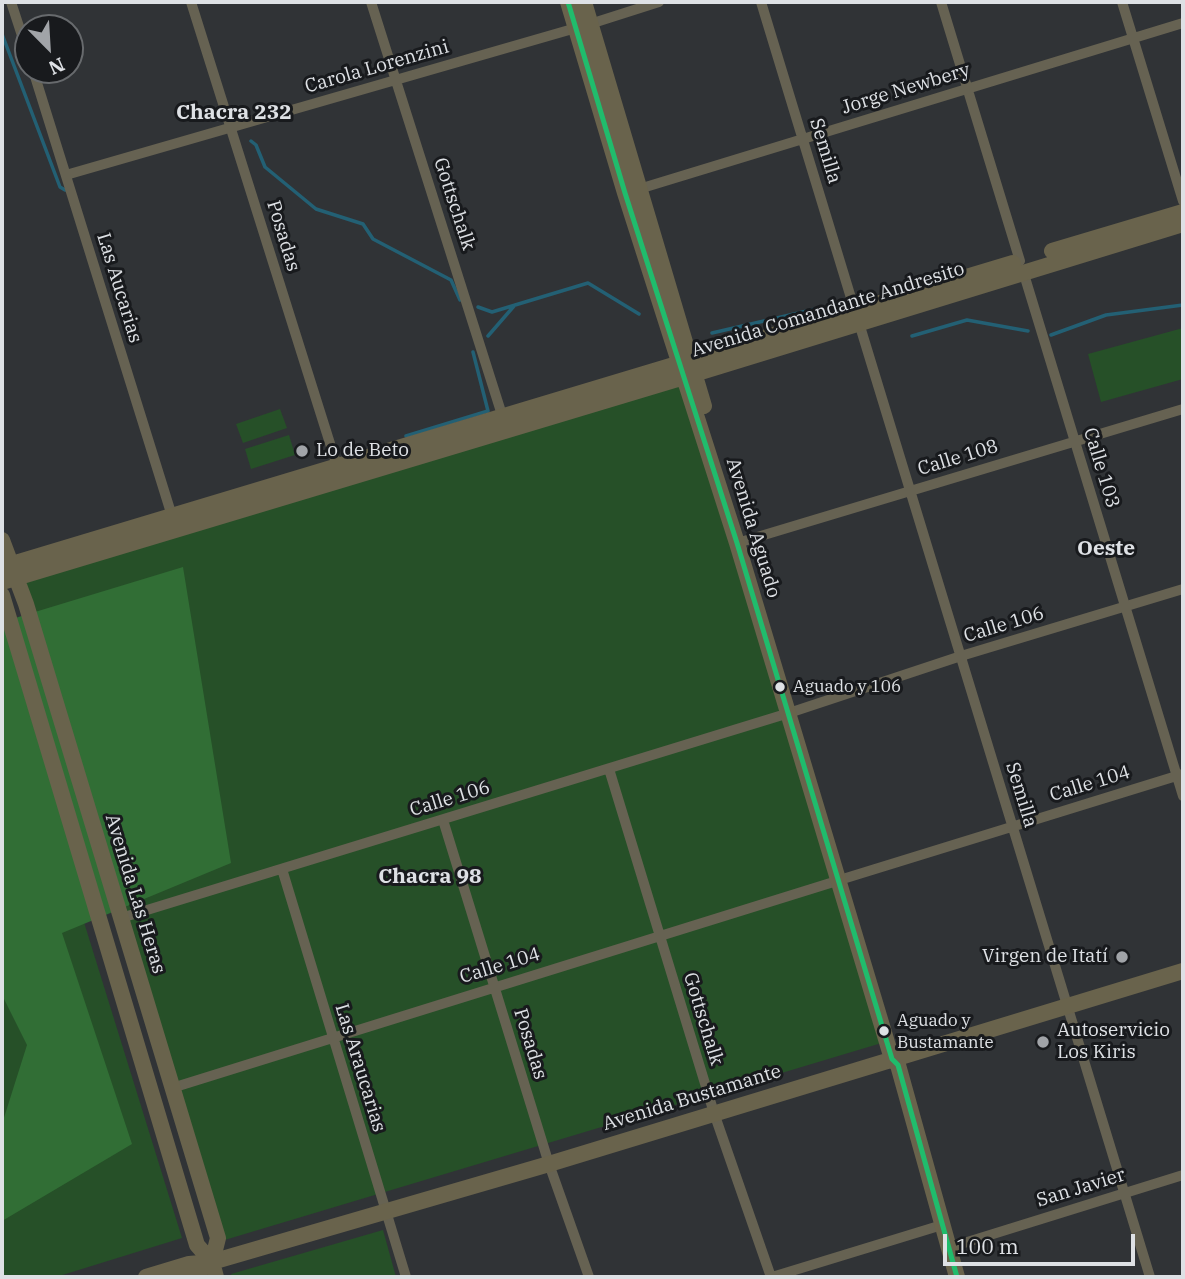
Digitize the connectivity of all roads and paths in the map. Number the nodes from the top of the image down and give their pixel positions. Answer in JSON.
{"nodes":[{"id":1,"x":191,"y":2,"type":"edge"},
{"id":2,"x":371,"y":2,"type":"edge"},
{"id":3,"x":568,"y":2,"type":"edge"},
{"id":4,"x":584,"y":2,"type":"edge"},
{"id":5,"x":659,"y":2,"type":"edge"},
{"id":6,"x":761,"y":2,"type":"edge"},
{"id":7,"x":941,"y":2,"type":"edge"},
{"id":8,"x":1122,"y":2,"type":"edge"},
{"id":9,"x":1183,"y":23,"type":"edge"},
{"id":10,"x":583,"y":26,"type":"junction"},
{"id":11,"x":1134,"y":38,"type":"junction"},
{"id":12,"x":396,"y":80,"type":"junction"},
{"id":13,"x":37,"y":84,"type":"edge"},
{"id":14,"x":968,"y":89,"type":"junction"},
{"id":15,"x":231,"y":128,"type":"junction"},
{"id":16,"x":803,"y":139,"type":"junction"},
{"id":17,"x":66,"y":175,"type":"junction"},
{"id":18,"x":639,"y":189,"type":"junction"},
{"id":19,"x":1183,"y":201,"type":"edge"},
{"id":20,"x":1183,"y":212,"type":"edge"},
{"id":21,"x":1183,"y":224,"type":"edge"},
{"id":22,"x":1022,"y":266,"type":"junction"},
{"id":23,"x":857,"y":317,"type":"junction"},
{"id":24,"x":687,"y":369,"type":"junction"},
{"id":25,"x":1183,"y":409,"type":"edge"},
{"id":26,"x":503,"y":418,"type":"junction"},
{"id":27,"x":1075,"y":441,"type":"junction"},
{"id":28,"x":340,"y":474,"type":"junction"},
{"id":29,"x":909,"y":492,"type":"junction"},
{"id":30,"x":172,"y":516,"type":"junction"},
{"id":31,"x":2,"y":540,"type":"edge"},
{"id":32,"x":744,"y":541,"type":"junction"},
{"id":33,"x":8,"y":573,"type":"edge"},
{"id":34,"x":1183,"y":589,"type":"edge"},
{"id":35,"x":2,"y":595,"type":"edge"},
{"id":36,"x":1125,"y":606,"type":"junction"},
{"id":37,"x":961,"y":656,"type":"junction"},
{"id":38,"x":792,"y":712,"type":"junction"},
{"id":39,"x":609,"y":769,"type":"junction"},
{"id":40,"x":1180,"y":775,"type":"edge"},
{"id":41,"x":1183,"y":796,"type":"edge"},
{"id":42,"x":443,"y":820,"type":"junction"},
{"id":43,"x":1012,"y":827,"type":"junction"},
{"id":44,"x":282,"y":869,"type":"junction"},
{"id":45,"x":843,"y":879,"type":"junction"},
{"id":46,"x":121,"y":918,"type":"junction"},
{"id":47,"x":659,"y":935,"type":"junction"},
{"id":48,"x":1183,"y":971,"type":"edge"},
{"id":49,"x":494,"y":986,"type":"junction"},
{"id":50,"x":1067,"y":1006,"type":"junction"},
{"id":51,"x":331,"y":1037,"type":"junction"},
{"id":52,"x":897,"y":1060,"type":"junction"},
{"id":53,"x":172,"y":1088,"type":"junction"},
{"id":54,"x":714,"y":1113,"type":"junction"},
{"id":55,"x":549,"y":1164,"type":"junction"},
{"id":56,"x":1183,"y":1175,"type":"edge"},
{"id":57,"x":1124,"y":1193,"type":"junction"},
{"id":58,"x":386,"y":1211,"type":"junction"},
{"id":59,"x":942,"y":1225,"type":"junction"},
{"id":60,"x":948,"y":1248,"type":"junction"},
{"id":61,"x":214,"y":1270,"type":"edge"},
{"id":62,"x":146,"y":1277,"type":"edge"},
{"id":63,"x":187,"y":1277,"type":"edge"},
{"id":64,"x":406,"y":1277,"type":"edge"},
{"id":65,"x":589,"y":1277,"type":"edge"},
{"id":66,"x":771,"y":1277,"type":"edge"},
{"id":67,"x":957,"y":1277,"type":"edge"},
{"id":68,"x":1150,"y":1277,"type":"edge"}],
"edges":[{"from":1,"to":15,"type":"street","name":"Posadas"},
{"from":2,"to":12,"type":"street","name":"Gottschalk"},
{"from":3,"to":10,"type":"main road","name":"Avenida Aguado"},
{"from":4,"to":10,"type":"main road","name":"Avenida Aguado"},
{"from":5,"to":10,"type":"street","name":"Carola Lorenzini"},
{"from":6,"to":16,"type":"street","name":"Semilla"},
{"from":7,"to":14,"type":"street","name":"Calle 103"},
{"from":8,"to":11,"type":"street"},
{"from":9,"to":11,"type":"street","name":"Jorge Newbery"},
{"from":10,"to":12,"type":"street","name":"Carola Lorenzini"},
{"from":10,"to":18,"type":"main road","name":"Avenida Aguado"},
{"from":10,"to":24,"type":"main road","name":"Avenida Aguado"},
{"from":11,"to":14,"type":"street","name":"Jorge Newbery"},
{"from":11,"to":19,"type":"street"},
{"from":12,"to":15,"type":"street","name":"Carola Lorenzini"},
{"from":12,"to":26,"type":"street","name":"Gottschalk"},
{"from":13,"to":17,"type":"street","name":"Las Aucarias"},
{"from":14,"to":16,"type":"street","name":"Jorge Newbery"},
{"from":14,"to":22,"type":"street","name":"Calle 103"},
{"from":15,"to":17,"type":"street","name":"Carola Lorenzini"},
{"from":15,"to":28,"type":"street","name":"Posadas"},
{"from":16,"to":18,"type":"street","name":"Jorge Newbery"},
{"from":16,"to":23,"type":"street","name":"Semilla"},
{"from":17,"to":30,"type":"street","name":"Las Aucarias"},
{"from":18,"to":24,"type":"main road","name":"Avenida Aguado"},
{"from":20,"to":22,"type":"main road","name":"Avenida Comandante Andresito"},
{"from":21,"to":22,"type":"main road","name":"Avenida Comandante Andresito"},
{"from":22,"to":23,"type":"main road","name":"Avenida Comandante Andresito"},
{"from":22,"to":27,"type":"street","name":"Calle 103"},
{"from":23,"to":24,"type":"main road","name":"Avenida Comandante Andresito"},
{"from":23,"to":29,"type":"street","name":"Semilla"},
{"from":24,"to":26,"type":"main road","name":"Avenida Comandante Andresito"},
{"from":24,"to":28,"type":"main road","name":"Avenida Comandante Andresito"},
{"from":24,"to":32,"type":"main road","name":"Avenida Aguado"},
{"from":24,"to":38,"type":"main road","name":"Avenida Aguado"},
{"from":25,"to":27,"type":"street","name":"Calle 108"},
{"from":26,"to":28,"type":"main road","name":"Avenida Comandante Andresito"},
{"from":27,"to":29,"type":"street","name":"Calle 108"},
{"from":27,"to":36,"type":"street","name":"Calle 103"},
{"from":28,"to":30,"type":"main road","name":"Avenida Comandante Andresito"},
{"from":28,"to":33,"type":"main road","name":"Avenida Comandante Andresito"},
{"from":29,"to":32,"type":"street","name":"Calle 108"},
{"from":29,"to":37,"type":"street","name":"Semilla"},
{"from":30,"to":33,"type":"main road","name":"Avenida Comandante Andresito"},
{"from":31,"to":33,"type":"main road","name":"Avenida Las Heras"},
{"from":32,"to":38,"type":"main road","name":"Avenida Aguado"},
{"from":33,"to":46,"type":"main road","name":"Avenida Las Heras"},
{"from":34,"to":36,"type":"street","name":"Calle 106"},
{"from":35,"to":61,"type":"main road"},
{"from":36,"to":37,"type":"street","name":"Calle 106"},
{"from":36,"to":40,"type":"street","name":"Calle 103"},
{"from":37,"to":38,"type":"street","name":"Calle 106"},
{"from":37,"to":43,"type":"street","name":"Semilla"},
{"from":38,"to":39,"type":"street","name":"Calle 106"},
{"from":38,"to":45,"type":"main road","name":"Avenida Aguado"},
{"from":39,"to":42,"type":"street","name":"Calle 106"},
{"from":39,"to":47,"type":"street","name":"Gottschalk"},
{"from":40,"to":41,"type":"street","name":"Calle 103"},
{"from":40,"to":43,"type":"street","name":"Calle 104"},
{"from":42,"to":44,"type":"street","name":"Calle 106"},
{"from":42,"to":49,"type":"street","name":"Posadas"},
{"from":43,"to":45,"type":"street","name":"Calle 104"},
{"from":43,"to":50,"type":"street","name":"Semilla"},
{"from":44,"to":46,"type":"street","name":"Calle 106"},
{"from":44,"to":51,"type":"street","name":"Las Araucarias"},
{"from":45,"to":47,"type":"street","name":"Calle 104"},
{"from":45,"to":52,"type":"main road","name":"Avenida Aguado"},
{"from":46,"to":53,"type":"main road","name":"Avenida Las Heras"},
{"from":47,"to":49,"type":"street","name":"Calle 104"},
{"from":47,"to":54,"type":"street","name":"Gottschalk"},
{"from":48,"to":50,"type":"main road","name":"Avenida Bustamante"},
{"from":49,"to":51,"type":"street","name":"Calle 104"},
{"from":49,"to":55,"type":"street","name":"Posadas"},
{"from":50,"to":52,"type":"main road","name":"Avenida Bustamante"},
{"from":50,"to":57,"type":"street","name":"Semilla"},
{"from":51,"to":53,"type":"street","name":"Calle 104"},
{"from":51,"to":58,"type":"street","name":"Las Araucarias"},
{"from":52,"to":54,"type":"main road","name":"Avenida Bustamante"},
{"from":52,"to":59,"type":"main road","name":"Avenida Aguado"},
{"from":53,"to":61,"type":"main road","name":"Avenida Las Heras"},
{"from":54,"to":55,"type":"main road","name":"Avenida Bustamante"},
{"from":54,"to":66,"type":"street","name":"Gottschalk"},
{"from":55,"to":58,"type":"main road","name":"Avenida Bustamante"},
{"from":55,"to":65,"type":"street","name":"Posadas"},
{"from":56,"to":57,"type":"street","name":"San Javier"},
{"from":57,"to":60,"type":"street","name":"San Javier"},
{"from":57,"to":68,"type":"street","name":"Semilla"},
{"from":58,"to":61,"type":"main road","name":"Avenida Bustamante"},
{"from":58,"to":64,"type":"street","name":"Las Araucarias"},
{"from":59,"to":60,"type":"main road","name":"Avenida Aguado"},
{"from":59,"to":66,"type":"street"},
{"from":60,"to":67,"type":"main road","name":"Avenida Aguado"},
{"from":61,"to":62,"type":"main road","name":"Avenida Bustamante"},
{"from":61,"to":63,"type":"main road","name":"Avenida Bustamante"}]}
